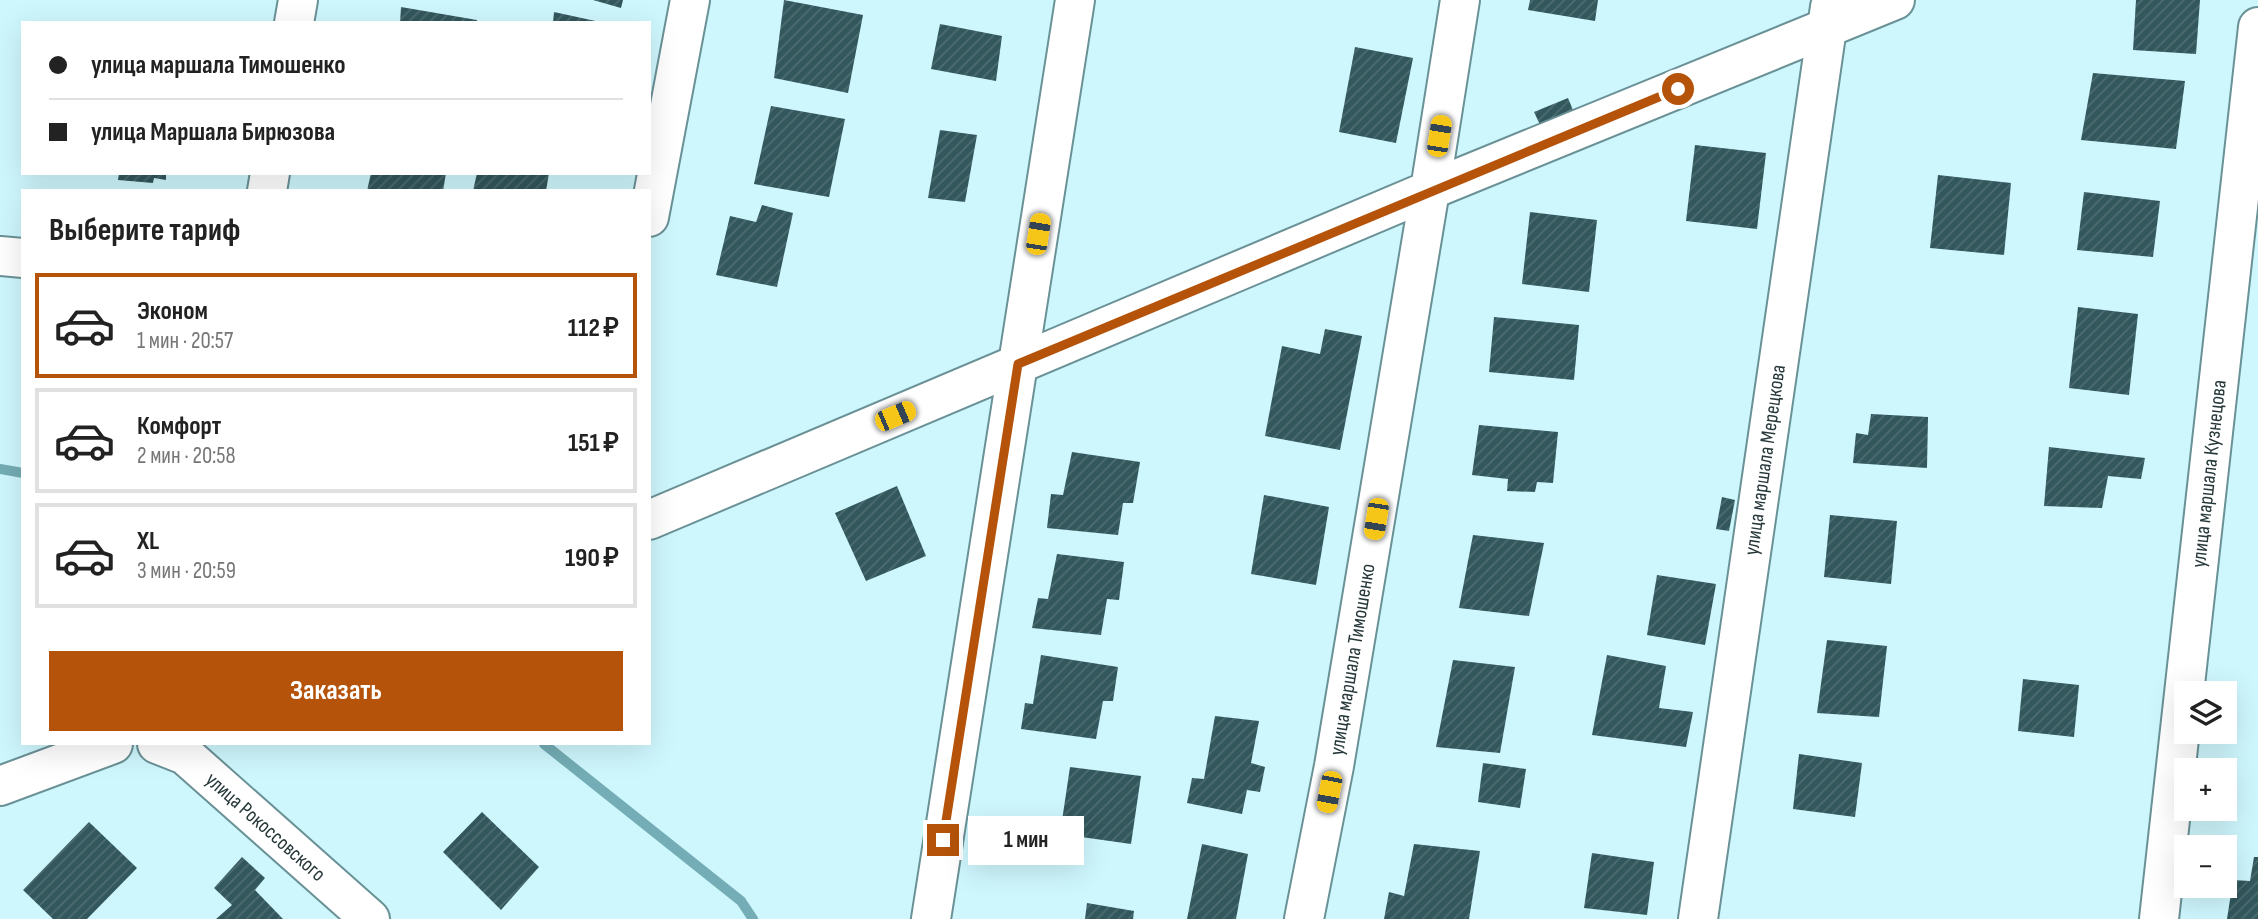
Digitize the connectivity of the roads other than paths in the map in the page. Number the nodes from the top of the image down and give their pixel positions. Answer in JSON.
{"nodes":[{"id":1,"x":298,"y":0,"type":"edge"},
{"id":2,"x":690,"y":0,"type":"edge"},
{"id":3,"x":1075,"y":0,"type":"edge"},
{"id":4,"x":1460,"y":0,"type":"edge"},
{"id":5,"x":1895,"y":0,"type":"edge"},
{"id":6,"x":1829,"y":14,"type":"edge"},
{"id":7,"x":294,"y":21,"type":"edge"},
{"id":8,"x":2258,"y":27,"type":"edge"},
{"id":9,"x":1430,"y":191,"type":"junction"},
{"id":10,"x":651,"y":206,"type":"edge"},
{"id":11,"x":0,"y":256,"type":"edge"},
{"id":12,"x":21,"y":258,"type":"edge"},
{"id":13,"x":1018,"y":364,"type":"junction"},
{"id":14,"x":651,"y":519,"type":"edge"},
{"id":15,"x":110,"y":745,"type":"edge"},
{"id":16,"x":160,"y":745,"type":"edge"},
{"id":17,"x":0,"y":786,"type":"edge"},
{"id":18,"x":370,"y":919,"type":"edge"},
{"id":19,"x":931,"y":919,"type":"edge"},
{"id":20,"x":1304,"y":919,"type":"edge"},
{"id":21,"x":1698,"y":919,"type":"edge"},
{"id":22,"x":2159,"y":919,"type":"edge"}],
"edges":[{"from":1,"to":7,"type":"street"},
{"from":2,"to":10,"type":"street"},
{"from":3,"to":13,"type":"street"},
{"from":4,"to":9,"type":"street","name":"улица маршала Тимошенко"},
{"from":5,"to":6,"type":"street"},
{"from":6,"to":9,"type":"street"},
{"from":6,"to":21,"type":"street","name":"улица маршала Мерецкова"},
{"from":8,"to":22,"type":"street","name":"улица маршала Кузнецова"},
{"from":9,"to":13,"type":"street"},
{"from":9,"to":20,"type":"street","name":"улица маршала Тимошенко"},
{"from":11,"to":12,"type":"street"},
{"from":13,"to":14,"type":"street"},
{"from":13,"to":19,"type":"street"},
{"from":15,"to":17,"type":"street"},
{"from":16,"to":18,"type":"street","name":"улица Рокоссовского"}]}
